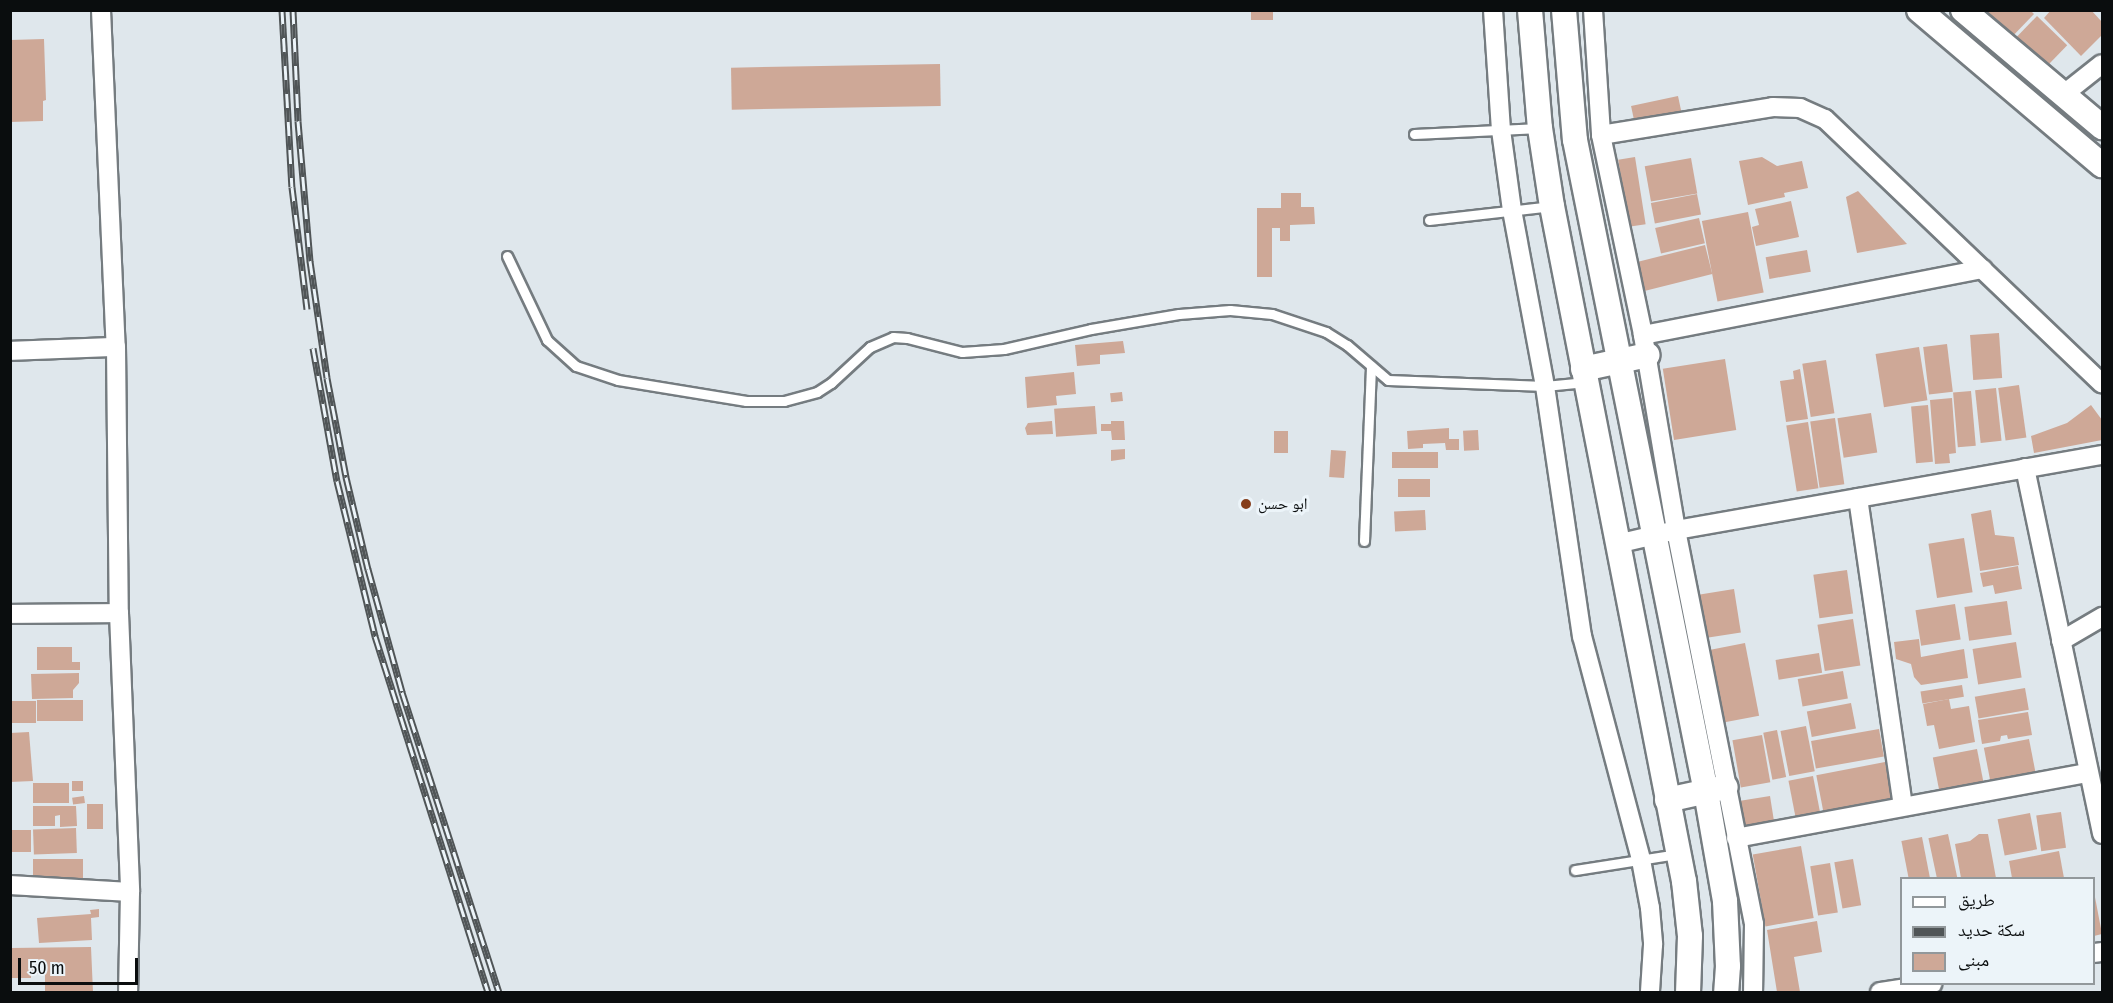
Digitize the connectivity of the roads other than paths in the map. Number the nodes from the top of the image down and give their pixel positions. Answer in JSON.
{"nodes":[{"id":1,"x":101,"y":10,"type":"edge"},
{"id":2,"x":1493,"y":10,"type":"edge"},
{"id":3,"x":1530,"y":10,"type":"edge"},
{"id":4,"x":1564,"y":10,"type":"edge"},
{"id":5,"x":1593,"y":10,"type":"edge"},
{"id":6,"x":1919,"y":10,"type":"edge"},
{"id":7,"x":1964,"y":10,"type":"edge"},
{"id":8,"x":2103,"y":64,"type":"edge"},
{"id":9,"x":2064,"y":94,"type":"junction"},
{"id":10,"x":2103,"y":127,"type":"edge"},
{"id":11,"x":1540,"y":128,"type":"junction"},
{"id":12,"x":1501,"y":130,"type":"junction"},
{"id":13,"x":1414,"y":134,"type":"dead end"},
{"id":14,"x":1601,"y":135,"type":"junction"},
{"id":15,"x":2103,"y":165,"type":"edge"},
{"id":16,"x":1552,"y":206,"type":"junction"},
{"id":17,"x":1512,"y":210,"type":"junction"},
{"id":18,"x":1430,"y":220,"type":"dead end"},
{"id":19,"x":507,"y":256,"type":"dead end"},
{"id":20,"x":1983,"y":269,"type":"junction"},
{"id":21,"x":1645,"y":345,"type":"junction"},
{"id":22,"x":116,"y":347,"type":"junction"},
{"id":23,"x":10,"y":351,"type":"edge"},
{"id":24,"x":1620,"y":362,"type":"junction"},
{"id":25,"x":1371,"y":366,"type":"junction"},
{"id":26,"x":1584,"y":376,"type":"junction"},
{"id":27,"x":2103,"y":384,"type":"edge"},
{"id":28,"x":1545,"y":386,"type":"junction"},
{"id":29,"x":2103,"y":455,"type":"edge"},
{"id":30,"x":2025,"y":468,"type":"junction"},
{"id":31,"x":1858,"y":498,"type":"junction"},
{"id":32,"x":1665,"y":532,"type":"junction"},
{"id":33,"x":1364,"y":541,"type":"dead end"},
{"id":34,"x":1617,"y":544,"type":"junction"},
{"id":35,"x":119,"y":613,"type":"junction"},
{"id":36,"x":10,"y":614,"type":"edge"},
{"id":37,"x":2103,"y":617,"type":"edge"},
{"id":38,"x":2061,"y":641,"type":"junction"},
{"id":39,"x":2088,"y":773,"type":"junction"},
{"id":40,"x":1716,"y":790,"type":"junction"},
{"id":41,"x":1667,"y":800,"type":"junction"},
{"id":42,"x":1903,"y":805,"type":"junction"},
{"id":43,"x":2102,"y":828,"type":"edge"},
{"id":44,"x":1736,"y":838,"type":"junction"},
{"id":45,"x":1679,"y":854,"type":"junction"},
{"id":46,"x":1641,"y":860,"type":"junction"},
{"id":47,"x":1575,"y":870,"type":"dead end"},
{"id":48,"x":10,"y":885,"type":"edge"},
{"id":49,"x":130,"y":892,"type":"junction"},
{"id":50,"x":1926,"y":985,"type":"edge"},
{"id":51,"x":128,"y":993,"type":"edge"},
{"id":52,"x":1650,"y":993,"type":"edge"},
{"id":53,"x":1688,"y":993,"type":"edge"},
{"id":54,"x":1726,"y":993,"type":"edge"},
{"id":55,"x":1753,"y":993,"type":"edge"},
{"id":56,"x":1880,"y":993,"type":"edge"}],
"edges":[{"from":1,"to":22,"type":"street"},
{"from":2,"to":12,"type":"street"},
{"from":3,"to":11,"type":"main road"},
{"from":4,"to":24,"type":"main road"},
{"from":5,"to":14,"type":"street"},
{"from":6,"to":15,"type":"main road"},
{"from":7,"to":9,"type":"main road"},
{"from":8,"to":9,"type":"street"},
{"from":9,"to":10,"type":"main road"},
{"from":11,"to":12,"type":"lane"},
{"from":11,"to":16,"type":"main road"},
{"from":12,"to":13,"type":"lane"},
{"from":12,"to":17,"type":"street"},
{"from":14,"to":20,"type":"street"},
{"from":14,"to":21,"type":"street"},
{"from":16,"to":17,"type":"lane"},
{"from":16,"to":26,"type":"main road"},
{"from":17,"to":18,"type":"lane"},
{"from":17,"to":28,"type":"street"},
{"from":19,"to":25,"type":"lane"},
{"from":20,"to":21,"type":"street"},
{"from":20,"to":27,"type":"street"},
{"from":21,"to":24,"type":"main road"},
{"from":21,"to":32,"type":"street"},
{"from":22,"to":23,"type":"street"},
{"from":22,"to":35,"type":"street"},
{"from":24,"to":26,"type":"main road"},
{"from":24,"to":32,"type":"main road"},
{"from":25,"to":28,"type":"lane"},
{"from":25,"to":33,"type":"lane"},
{"from":26,"to":28,"type":"lane"},
{"from":26,"to":34,"type":"main road"},
{"from":28,"to":46,"type":"street"},
{"from":29,"to":30,"type":"street"},
{"from":30,"to":31,"type":"street"},
{"from":30,"to":38,"type":"street"},
{"from":31,"to":32,"type":"street"},
{"from":31,"to":42,"type":"street"},
{"from":32,"to":34,"type":"street"},
{"from":32,"to":40,"type":"main road"},
{"from":34,"to":41,"type":"main road"},
{"from":35,"to":36,"type":"street"},
{"from":35,"to":49,"type":"street"},
{"from":37,"to":38,"type":"street"},
{"from":38,"to":39,"type":"street"},
{"from":39,"to":42,"type":"street"},
{"from":39,"to":43,"type":"street"},
{"from":40,"to":41,"type":"main road"},
{"from":40,"to":44,"type":"street"},
{"from":40,"to":54,"type":"main road"},
{"from":41,"to":45,"type":"main road"},
{"from":42,"to":44,"type":"street"},
{"from":44,"to":55,"type":"street"},
{"from":45,"to":46,"type":"lane"},
{"from":45,"to":53,"type":"main road"},
{"from":46,"to":47,"type":"lane"},
{"from":46,"to":52,"type":"street"},
{"from":48,"to":49,"type":"street"},
{"from":49,"to":51,"type":"street"},
{"from":50,"to":56,"type":"street"}]}
